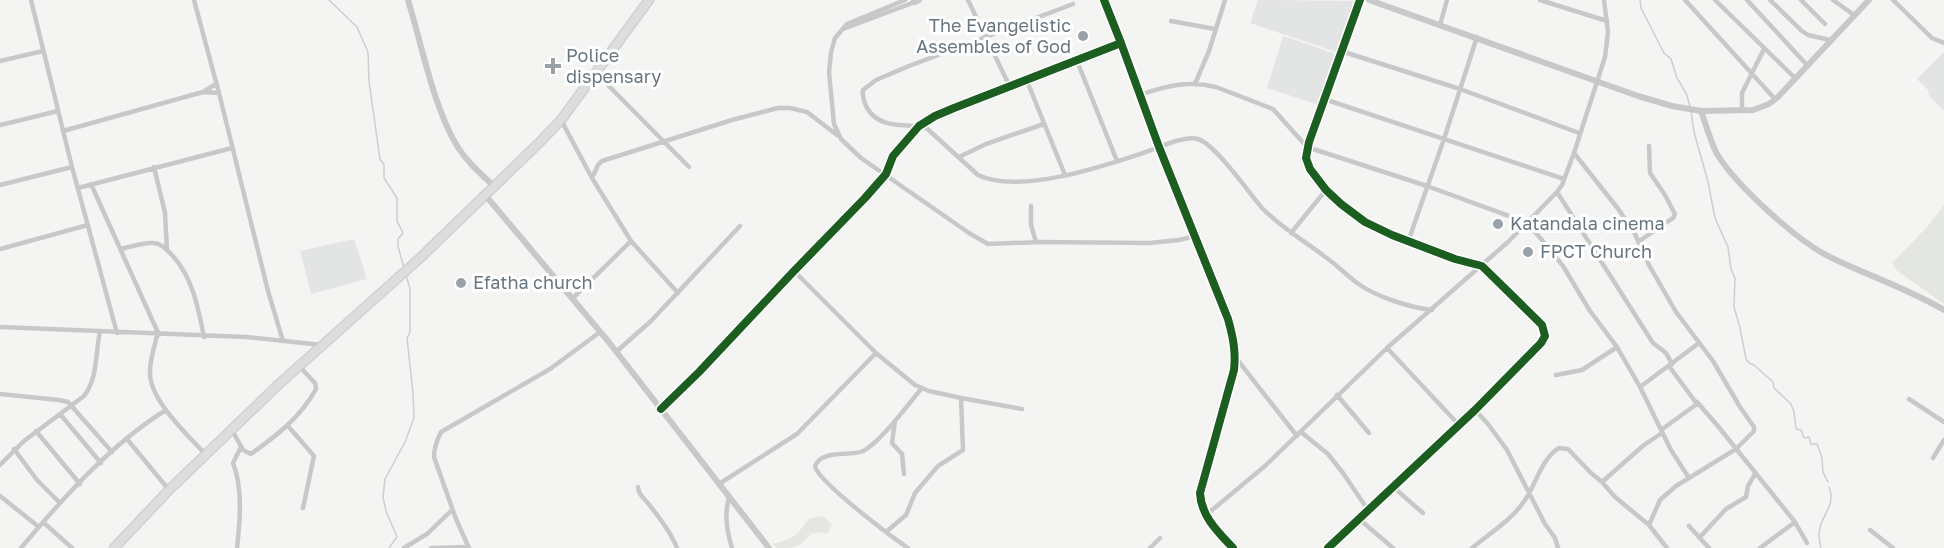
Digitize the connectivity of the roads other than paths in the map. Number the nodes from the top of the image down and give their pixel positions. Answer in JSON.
{"nodes":[{"id":1,"x":31,"y":0,"type":"edge"},
{"id":2,"x":194,"y":0,"type":"edge"},
{"id":3,"x":408,"y":0,"type":"edge"},
{"id":4,"x":649,"y":0,"type":"edge"},
{"id":5,"x":905,"y":0,"type":"edge"},
{"id":6,"x":968,"y":0,"type":"edge"},
{"id":7,"x":1104,"y":0,"type":"edge"},
{"id":8,"x":1225,"y":0,"type":"edge"},
{"id":9,"x":1360,"y":0,"type":"edge"},
{"id":10,"x":1370,"y":0,"type":"edge"},
{"id":11,"x":1447,"y":0,"type":"edge"},
{"id":12,"x":1540,"y":0,"type":"edge"},
{"id":13,"x":1604,"y":0,"type":"edge"},
{"id":14,"x":1685,"y":0,"type":"edge"},
{"id":15,"x":1715,"y":0,"type":"edge"},
{"id":16,"x":1747,"y":0,"type":"edge"},
{"id":17,"x":1770,"y":0,"type":"edge"},
{"id":18,"x":1801,"y":0,"type":"edge"},
{"id":19,"x":1833,"y":0,"type":"edge"},
{"id":20,"x":1893,"y":0,"type":"edge"},
{"id":21,"x":916,"y":1,"type":"edge"},
{"id":22,"x":1866,"y":1,"type":"edge"},
{"id":23,"x":1073,"y":4,"type":"dead end"},
{"id":24,"x":1854,"y":15,"type":"junction"},
{"id":25,"x":1171,"y":21,"type":"dead end"},
{"id":26,"x":1607,"y":21,"type":"junction"},
{"id":27,"x":1825,"y":24,"type":"dead end"},
{"id":28,"x":1440,"y":25,"type":"junction"},
{"id":29,"x":1215,"y":29,"type":"junction"},
{"id":30,"x":843,"y":30,"type":"junction"},
{"id":31,"x":986,"y":36,"type":"junction"},
{"id":32,"x":1477,"y":37,"type":"junction"},
{"id":33,"x":1830,"y":40,"type":"junction"},
{"id":34,"x":1122,"y":43,"type":"junction"},
{"id":35,"x":1944,"y":43,"type":"edge"},
{"id":36,"x":1764,"y":49,"type":"junction"},
{"id":37,"x":43,"y":51,"type":"junction"},
{"id":38,"x":1341,"y":51,"type":"junction"},
{"id":39,"x":0,"y":61,"type":"edge"},
{"id":40,"x":1077,"y":61,"type":"junction"},
{"id":41,"x":1807,"y":65,"type":"junction"},
{"id":42,"x":596,"y":73,"type":"junction"},
{"id":43,"x":1752,"y":73,"type":"junction"},
{"id":44,"x":1795,"y":78,"type":"junction"},
{"id":45,"x":1027,"y":81,"type":"junction"},
{"id":46,"x":1598,"y":81,"type":"junction"},
{"id":47,"x":216,"y":84,"type":"junction"},
{"id":48,"x":1195,"y":84,"type":"junction"},
{"id":49,"x":1010,"y":87,"type":"junction"},
{"id":50,"x":1460,"y":89,"type":"junction"},
{"id":51,"x":203,"y":92,"type":"junction"},
{"id":52,"x":219,"y":93,"type":"junction"},
{"id":53,"x":1140,"y":95,"type":"junction"},
{"id":54,"x":1324,"y":99,"type":"junction"},
{"id":55,"x":1775,"y":99,"type":"junction"},
{"id":56,"x":1694,"y":110,"type":"junction"},
{"id":57,"x":1742,"y":110,"type":"junction"},
{"id":58,"x":58,"y":111,"type":"junction"},
{"id":59,"x":561,"y":120,"type":"junction"},
{"id":60,"x":1044,"y":124,"type":"junction"},
{"id":61,"x":0,"y":125,"type":"edge"},
{"id":62,"x":920,"y":125,"type":"junction"},
{"id":63,"x":63,"y":131,"type":"junction"},
{"id":64,"x":1579,"y":133,"type":"junction"},
{"id":65,"x":841,"y":139,"type":"junction"},
{"id":66,"x":1444,"y":139,"type":"junction"},
{"id":67,"x":665,"y":142,"type":"junction"},
{"id":68,"x":1649,"y":146,"type":"dead end"},
{"id":69,"x":1159,"y":147,"type":"junction"},
{"id":70,"x":1307,"y":147,"type":"junction"},
{"id":71,"x":232,"y":148,"type":"junction"},
{"id":72,"x":1574,"y":153,"type":"junction"},
{"id":73,"x":959,"y":157,"type":"junction"},
{"id":74,"x":1117,"y":161,"type":"junction"},
{"id":75,"x":72,"y":167,"type":"junction"},
{"id":76,"x":154,"y":167,"type":"junction"},
{"id":77,"x":688,"y":167,"type":"dead end"},
{"id":78,"x":886,"y":174,"type":"junction"},
{"id":79,"x":1065,"y":175,"type":"junction"},
{"id":80,"x":592,"y":178,"type":"junction"},
{"id":81,"x":1564,"y":179,"type":"junction"},
{"id":82,"x":91,"y":184,"type":"junction"},
{"id":83,"x":0,"y":185,"type":"edge"},
{"id":84,"x":1427,"y":186,"type":"junction"},
{"id":85,"x":495,"y":187,"type":"junction"},
{"id":86,"x":78,"y":188,"type":"junction"},
{"id":87,"x":1326,"y":190,"type":"junction"},
{"id":88,"x":1557,"y":192,"type":"junction"},
{"id":89,"x":486,"y":196,"type":"junction"},
{"id":90,"x":1031,"y":206,"type":"dead end"},
{"id":91,"x":1528,"y":223,"type":"junction"},
{"id":92,"x":88,"y":225,"type":"junction"},
{"id":93,"x":740,"y":226,"type":"dead end"},
{"id":94,"x":1291,"y":233,"type":"junction"},
{"id":95,"x":1195,"y":236,"type":"junction"},
{"id":96,"x":631,"y":241,"type":"junction"},
{"id":97,"x":1036,"y":242,"type":"junction"},
{"id":98,"x":1408,"y":242,"type":"junction"},
{"id":99,"x":1638,"y":242,"type":"junction"},
{"id":100,"x":0,"y":249,"type":"edge"},
{"id":101,"x":121,"y":249,"type":"junction"},
{"id":102,"x":167,"y":250,"type":"junction"},
{"id":103,"x":1482,"y":266,"type":"junction"},
{"id":104,"x":794,"y":271,"type":"junction"},
{"id":105,"x":678,"y":293,"type":"junction"},
{"id":106,"x":573,"y":298,"type":"junction"},
{"id":107,"x":1432,"y":310,"type":"junction"},
{"id":108,"x":1944,"y":310,"type":"edge"},
{"id":109,"x":0,"y":327,"type":"edge"},
{"id":110,"x":100,"y":332,"type":"junction"},
{"id":111,"x":600,"y":332,"type":"junction"},
{"id":112,"x":117,"y":333,"type":"junction"},
{"id":113,"x":158,"y":335,"type":"junction"},
{"id":114,"x":204,"y":337,"type":"junction"},
{"id":115,"x":283,"y":341,"type":"junction"},
{"id":116,"x":1699,"y":342,"type":"junction"},
{"id":117,"x":322,"y":345,"type":"junction"},
{"id":118,"x":1617,"y":347,"type":"junction"},
{"id":119,"x":1387,"y":348,"type":"junction"},
{"id":120,"x":616,"y":352,"type":"junction"},
{"id":121,"x":876,"y":353,"type":"junction"},
{"id":122,"x":1236,"y":358,"type":"junction"},
{"id":123,"x":1671,"y":365,"type":"junction"},
{"id":124,"x":299,"y":366,"type":"junction"},
{"id":125,"x":1556,"y":375,"type":"dead end"},
{"id":126,"x":1640,"y":387,"type":"junction"},
{"id":127,"x":922,"y":388,"type":"junction"},
{"id":128,"x":0,"y":394,"type":"edge"},
{"id":129,"x":1337,"y":395,"type":"junction"},
{"id":130,"x":961,"y":398,"type":"junction"},
{"id":131,"x":1909,"y":399,"type":"dead end"},
{"id":132,"x":1697,"y":402,"type":"junction"},
{"id":133,"x":72,"y":405,"type":"junction"},
{"id":134,"x":661,"y":409,"type":"junction"},
{"id":135,"x":1022,"y":409,"type":"dead end"},
{"id":136,"x":166,"y":410,"type":"junction"},
{"id":137,"x":1476,"y":410,"type":"junction"},
{"id":138,"x":60,"y":414,"type":"junction"},
{"id":139,"x":895,"y":421,"type":"junction"},
{"id":140,"x":1944,"y":422,"type":"edge"},
{"id":141,"x":1460,"y":425,"type":"junction"},
{"id":142,"x":288,"y":426,"type":"junction"},
{"id":143,"x":232,"y":430,"type":"junction"},
{"id":144,"x":36,"y":431,"type":"junction"},
{"id":145,"x":1662,"y":432,"type":"junction"},
{"id":146,"x":1369,"y":433,"type":"dead end"},
{"id":147,"x":1299,"y":434,"type":"junction"},
{"id":148,"x":128,"y":439,"type":"junction"},
{"id":149,"x":1944,"y":440,"type":"edge"},
{"id":150,"x":241,"y":447,"type":"junction"},
{"id":151,"x":14,"y":449,"type":"junction"},
{"id":152,"x":1736,"y":449,"type":"junction"},
{"id":153,"x":112,"y":452,"type":"junction"},
{"id":154,"x":206,"y":455,"type":"junction"},
{"id":155,"x":1933,"y":458,"type":"dead end"},
{"id":156,"x":1,"y":463,"type":"edge"},
{"id":157,"x":101,"y":463,"type":"junction"},
{"id":158,"x":904,"y":474,"type":"dead end"},
{"id":159,"x":1755,"y":474,"type":"junction"},
{"id":160,"x":1689,"y":478,"type":"junction"},
{"id":161,"x":1602,"y":482,"type":"junction"},
{"id":162,"x":80,"y":483,"type":"junction"},
{"id":163,"x":719,"y":484,"type":"junction"},
{"id":164,"x":638,"y":487,"type":"dead end"},
{"id":165,"x":1393,"y":487,"type":"junction"},
{"id":166,"x":169,"y":490,"type":"junction"},
{"id":167,"x":1530,"y":492,"type":"junction"},
{"id":168,"x":0,"y":496,"type":"edge"},
{"id":169,"x":729,"y":498,"type":"junction"},
{"id":170,"x":60,"y":503,"type":"junction"},
{"id":171,"x":303,"y":508,"type":"dead end"},
{"id":172,"x":452,"y":510,"type":"junction"},
{"id":173,"x":1368,"y":510,"type":"junction"},
{"id":174,"x":1423,"y":513,"type":"dead end"},
{"id":175,"x":1206,"y":515,"type":"junction"},
{"id":176,"x":1359,"y":519,"type":"junction"},
{"id":177,"x":43,"y":522,"type":"junction"},
{"id":178,"x":1795,"y":522,"type":"junction"},
{"id":179,"x":1649,"y":525,"type":"junction"},
{"id":180,"x":1689,"y":526,"type":"dead end"},
{"id":181,"x":39,"y":527,"type":"junction"},
{"id":182,"x":1870,"y":530,"type":"dead end"},
{"id":183,"x":886,"y":532,"type":"junction"},
{"id":184,"x":1700,"y":537,"type":"junction"},
{"id":185,"x":1160,"y":538,"type":"dead end"},
{"id":186,"x":1807,"y":543,"type":"dead end"},
{"id":187,"x":21,"y":548,"type":"edge"},
{"id":188,"x":72,"y":548,"type":"edge"},
{"id":189,"x":114,"y":548,"type":"edge"},
{"id":190,"x":237,"y":548,"type":"edge"},
{"id":191,"x":404,"y":548,"type":"edge"},
{"id":192,"x":431,"y":548,"type":"edge"},
{"id":193,"x":469,"y":548,"type":"edge"},
{"id":194,"x":677,"y":548,"type":"edge"},
{"id":195,"x":732,"y":548,"type":"edge"},
{"id":196,"x":769,"y":548,"type":"edge"},
{"id":197,"x":908,"y":548,"type":"edge"},
{"id":198,"x":1150,"y":548,"type":"edge"},
{"id":199,"x":1233,"y":548,"type":"edge"},
{"id":200,"x":1328,"y":548,"type":"edge"},
{"id":201,"x":1393,"y":548,"type":"edge"},
{"id":202,"x":1472,"y":548,"type":"edge"},
{"id":203,"x":1558,"y":548,"type":"edge"},
{"id":204,"x":1667,"y":548,"type":"edge"},
{"id":205,"x":1709,"y":548,"type":"edge"},
{"id":206,"x":1760,"y":548,"type":"edge"},
{"id":207,"x":1893,"y":548,"type":"edge"}],
"edges":[{"from":1,"to":37,"type":"street"},
{"from":2,"to":47,"type":"street"},
{"from":3,"to":85,"type":"street"},
{"from":4,"to":42,"type":"highway"},
{"from":5,"to":30,"type":"street"},
{"from":6,"to":31,"type":"street"},
{"from":7,"to":34,"type":"street"},
{"from":8,"to":29,"type":"street"},
{"from":9,"to":38,"type":"street"},
{"from":10,"to":28,"type":"street"},
{"from":11,"to":28,"type":"street"},
{"from":12,"to":26,"type":"street"},
{"from":13,"to":26,"type":"street"},
{"from":14,"to":43,"type":"street"},
{"from":15,"to":36,"type":"street"},
{"from":16,"to":41,"type":"street"},
{"from":17,"to":33,"type":"street"},
{"from":18,"to":27,"type":"street"},
{"from":19,"to":24,"type":"street"},
{"from":20,"to":35,"type":"street"},
{"from":21,"to":30,"type":"street"},
{"from":22,"to":24,"type":"street"},
{"from":23,"to":31,"type":"street"},
{"from":24,"to":33,"type":"street"},
{"from":25,"to":29,"type":"street"},
{"from":26,"to":46,"type":"street"},
{"from":28,"to":32,"type":"street"},
{"from":29,"to":48,"type":"street"},
{"from":30,"to":65,"type":"street"},
{"from":31,"to":49,"type":"street"},
{"from":31,"to":62,"type":"street"},
{"from":32,"to":46,"type":"street"},
{"from":32,"to":50,"type":"street"},
{"from":33,"to":41,"type":"street"},
{"from":34,"to":40,"type":"street"},
{"from":34,"to":53,"type":"street"},
{"from":36,"to":43,"type":"street"},
{"from":36,"to":44,"type":"street"},
{"from":37,"to":39,"type":"street"},
{"from":37,"to":58,"type":"street"},
{"from":38,"to":50,"type":"street"},
{"from":38,"to":54,"type":"street"},
{"from":40,"to":45,"type":"street"},
{"from":40,"to":74,"type":"street"},
{"from":41,"to":44,"type":"street"},
{"from":42,"to":59,"type":"highway"},
{"from":42,"to":67,"type":"street"},
{"from":43,"to":55,"type":"street"},
{"from":43,"to":57,"type":"street"},
{"from":44,"to":55,"type":"street"},
{"from":45,"to":49,"type":"street"},
{"from":45,"to":60,"type":"street"},
{"from":46,"to":56,"type":"street"},
{"from":46,"to":64,"type":"street"},
{"from":47,"to":51,"type":"street"},
{"from":47,"to":52,"type":"street"},
{"from":48,"to":53,"type":"street"},
{"from":48,"to":70,"type":"street"},
{"from":49,"to":62,"type":"street"},
{"from":50,"to":64,"type":"street"},
{"from":50,"to":66,"type":"street"},
{"from":51,"to":52,"type":"street"},
{"from":51,"to":63,"type":"street"},
{"from":52,"to":71,"type":"street"},
{"from":53,"to":69,"type":"street"},
{"from":54,"to":66,"type":"street"},
{"from":54,"to":70,"type":"street"},
{"from":55,"to":57,"type":"street"},
{"from":56,"to":57,"type":"street"},
{"from":56,"to":108,"type":"street"},
{"from":58,"to":61,"type":"street"},
{"from":58,"to":63,"type":"street"},
{"from":59,"to":80,"type":"street"},
{"from":59,"to":85,"type":"highway"},
{"from":60,"to":73,"type":"street"},
{"from":60,"to":79,"type":"street"},
{"from":62,"to":73,"type":"street"},
{"from":62,"to":78,"type":"street"},
{"from":63,"to":75,"type":"street"},
{"from":64,"to":72,"type":"street"},
{"from":65,"to":67,"type":"street"},
{"from":65,"to":78,"type":"street"},
{"from":66,"to":81,"type":"street"},
{"from":66,"to":84,"type":"street"},
{"from":67,"to":77,"type":"street"},
{"from":67,"to":80,"type":"street"},
{"from":68,"to":99,"type":"street"},
{"from":69,"to":74,"type":"street"},
{"from":69,"to":94,"type":"street"},
{"from":69,"to":95,"type":"street"},
{"from":70,"to":84,"type":"street"},
{"from":70,"to":87,"type":"street"},
{"from":71,"to":76,"type":"street"},
{"from":71,"to":115,"type":"street"},
{"from":72,"to":81,"type":"street"},
{"from":72,"to":99,"type":"street"},
{"from":73,"to":79,"type":"street"},
{"from":74,"to":79,"type":"street"},
{"from":75,"to":83,"type":"street"},
{"from":75,"to":86,"type":"street"},
{"from":76,"to":82,"type":"street"},
{"from":76,"to":102,"type":"street"},
{"from":78,"to":97,"type":"street"},
{"from":78,"to":104,"type":"street"},
{"from":80,"to":96,"type":"street"},
{"from":81,"to":88,"type":"street"},
{"from":82,"to":86,"type":"street"},
{"from":82,"to":101,"type":"street"},
{"from":84,"to":91,"type":"street"},
{"from":84,"to":98,"type":"street"},
{"from":85,"to":89,"type":"highway"},
{"from":86,"to":92,"type":"street"},
{"from":87,"to":94,"type":"street"},
{"from":87,"to":98,"type":"street"},
{"from":88,"to":91,"type":"street"},
{"from":88,"to":123,"type":"street"},
{"from":89,"to":106,"type":"street"},
{"from":89,"to":117,"type":"highway"},
{"from":90,"to":97,"type":"street"},
{"from":91,"to":103,"type":"street"},
{"from":91,"to":118,"type":"street"},
{"from":92,"to":100,"type":"street"},
{"from":92,"to":112,"type":"street"},
{"from":93,"to":105,"type":"street"},
{"from":94,"to":107,"type":"street"},
{"from":95,"to":97,"type":"street"},
{"from":95,"to":122,"type":"street"},
{"from":96,"to":105,"type":"street"},
{"from":96,"to":106,"type":"street"},
{"from":98,"to":103,"type":"street"},
{"from":99,"to":116,"type":"street"},
{"from":101,"to":102,"type":"street"},
{"from":101,"to":113,"type":"street"},
{"from":102,"to":114,"type":"street"},
{"from":103,"to":107,"type":"street"},
{"from":103,"to":137,"type":"street"},
{"from":104,"to":121,"type":"street"},
{"from":104,"to":134,"type":"street"},
{"from":105,"to":120,"type":"street"},
{"from":106,"to":111,"type":"street"},
{"from":107,"to":119,"type":"street"},
{"from":109,"to":110,"type":"street"},
{"from":110,"to":112,"type":"street"},
{"from":110,"to":133,"type":"street"},
{"from":111,"to":120,"type":"street"},
{"from":111,"to":172,"type":"street"},
{"from":112,"to":113,"type":"street"},
{"from":113,"to":114,"type":"street"},
{"from":113,"to":136,"type":"street"},
{"from":114,"to":115,"type":"street"},
{"from":115,"to":117,"type":"street"},
{"from":116,"to":123,"type":"street"},
{"from":116,"to":152,"type":"street"},
{"from":117,"to":124,"type":"highway"},
{"from":118,"to":125,"type":"street"},
{"from":118,"to":126,"type":"street"},
{"from":119,"to":129,"type":"street"},
{"from":119,"to":141,"type":"street"},
{"from":120,"to":134,"type":"street"},
{"from":121,"to":127,"type":"street"},
{"from":121,"to":163,"type":"street"},
{"from":122,"to":147,"type":"street"},
{"from":122,"to":175,"type":"street"},
{"from":123,"to":126,"type":"street"},
{"from":123,"to":132,"type":"street"},
{"from":124,"to":142,"type":"street"},
{"from":124,"to":143,"type":"highway"},
{"from":126,"to":145,"type":"street"},
{"from":127,"to":130,"type":"street"},
{"from":127,"to":139,"type":"street"},
{"from":128,"to":133,"type":"street"},
{"from":129,"to":146,"type":"street"},
{"from":129,"to":147,"type":"street"},
{"from":130,"to":135,"type":"street"},
{"from":130,"to":183,"type":"street"},
{"from":131,"to":140,"type":"street"},
{"from":132,"to":145,"type":"street"},
{"from":132,"to":152,"type":"street"},
{"from":133,"to":138,"type":"street"},
{"from":133,"to":153,"type":"street"},
{"from":134,"to":163,"type":"street"},
{"from":136,"to":148,"type":"street"},
{"from":136,"to":154,"type":"street"},
{"from":137,"to":141,"type":"street"},
{"from":137,"to":167,"type":"street"},
{"from":138,"to":144,"type":"street"},
{"from":138,"to":157,"type":"street"},
{"from":139,"to":158,"type":"street"},
{"from":139,"to":183,"type":"street"},
{"from":141,"to":165,"type":"street"},
{"from":142,"to":150,"type":"street"},
{"from":142,"to":171,"type":"street"},
{"from":143,"to":150,"type":"street"},
{"from":143,"to":154,"type":"highway"},
{"from":144,"to":151,"type":"street"},
{"from":144,"to":162,"type":"street"},
{"from":145,"to":160,"type":"street"},
{"from":145,"to":161,"type":"street"},
{"from":147,"to":173,"type":"street"},
{"from":147,"to":175,"type":"street"},
{"from":148,"to":153,"type":"street"},
{"from":148,"to":166,"type":"street"},
{"from":149,"to":155,"type":"street"},
{"from":150,"to":190,"type":"street"},
{"from":151,"to":156,"type":"street"},
{"from":151,"to":170,"type":"street"},
{"from":152,"to":159,"type":"street"},
{"from":152,"to":160,"type":"street"},
{"from":153,"to":157,"type":"street"},
{"from":154,"to":166,"type":"highway"},
{"from":157,"to":162,"type":"street"},
{"from":159,"to":178,"type":"street"},
{"from":159,"to":184,"type":"street"},
{"from":160,"to":179,"type":"street"},
{"from":161,"to":167,"type":"street"},
{"from":161,"to":179,"type":"street"},
{"from":162,"to":170,"type":"street"},
{"from":163,"to":169,"type":"street"},
{"from":164,"to":194,"type":"street"},
{"from":165,"to":173,"type":"street"},
{"from":165,"to":174,"type":"street"},
{"from":166,"to":189,"type":"highway"},
{"from":167,"to":202,"type":"street"},
{"from":167,"to":203,"type":"street"},
{"from":168,"to":181,"type":"street"},
{"from":169,"to":195,"type":"street"},
{"from":169,"to":196,"type":"street"},
{"from":170,"to":177,"type":"street"},
{"from":172,"to":191,"type":"street"},
{"from":172,"to":193,"type":"street"},
{"from":173,"to":176,"type":"street"},
{"from":175,"to":199,"type":"street"},
{"from":176,"to":200,"type":"street"},
{"from":176,"to":201,"type":"street"},
{"from":177,"to":181,"type":"street"},
{"from":177,"to":188,"type":"street"},
{"from":178,"to":186,"type":"street"},
{"from":178,"to":206,"type":"street"},
{"from":179,"to":204,"type":"street"},
{"from":180,"to":184,"type":"street"},
{"from":181,"to":187,"type":"street"},
{"from":182,"to":207,"type":"street"},
{"from":183,"to":197,"type":"street"},
{"from":184,"to":205,"type":"street"},
{"from":185,"to":198,"type":"street"},
{"from":192,"to":193,"type":"street"}]}
